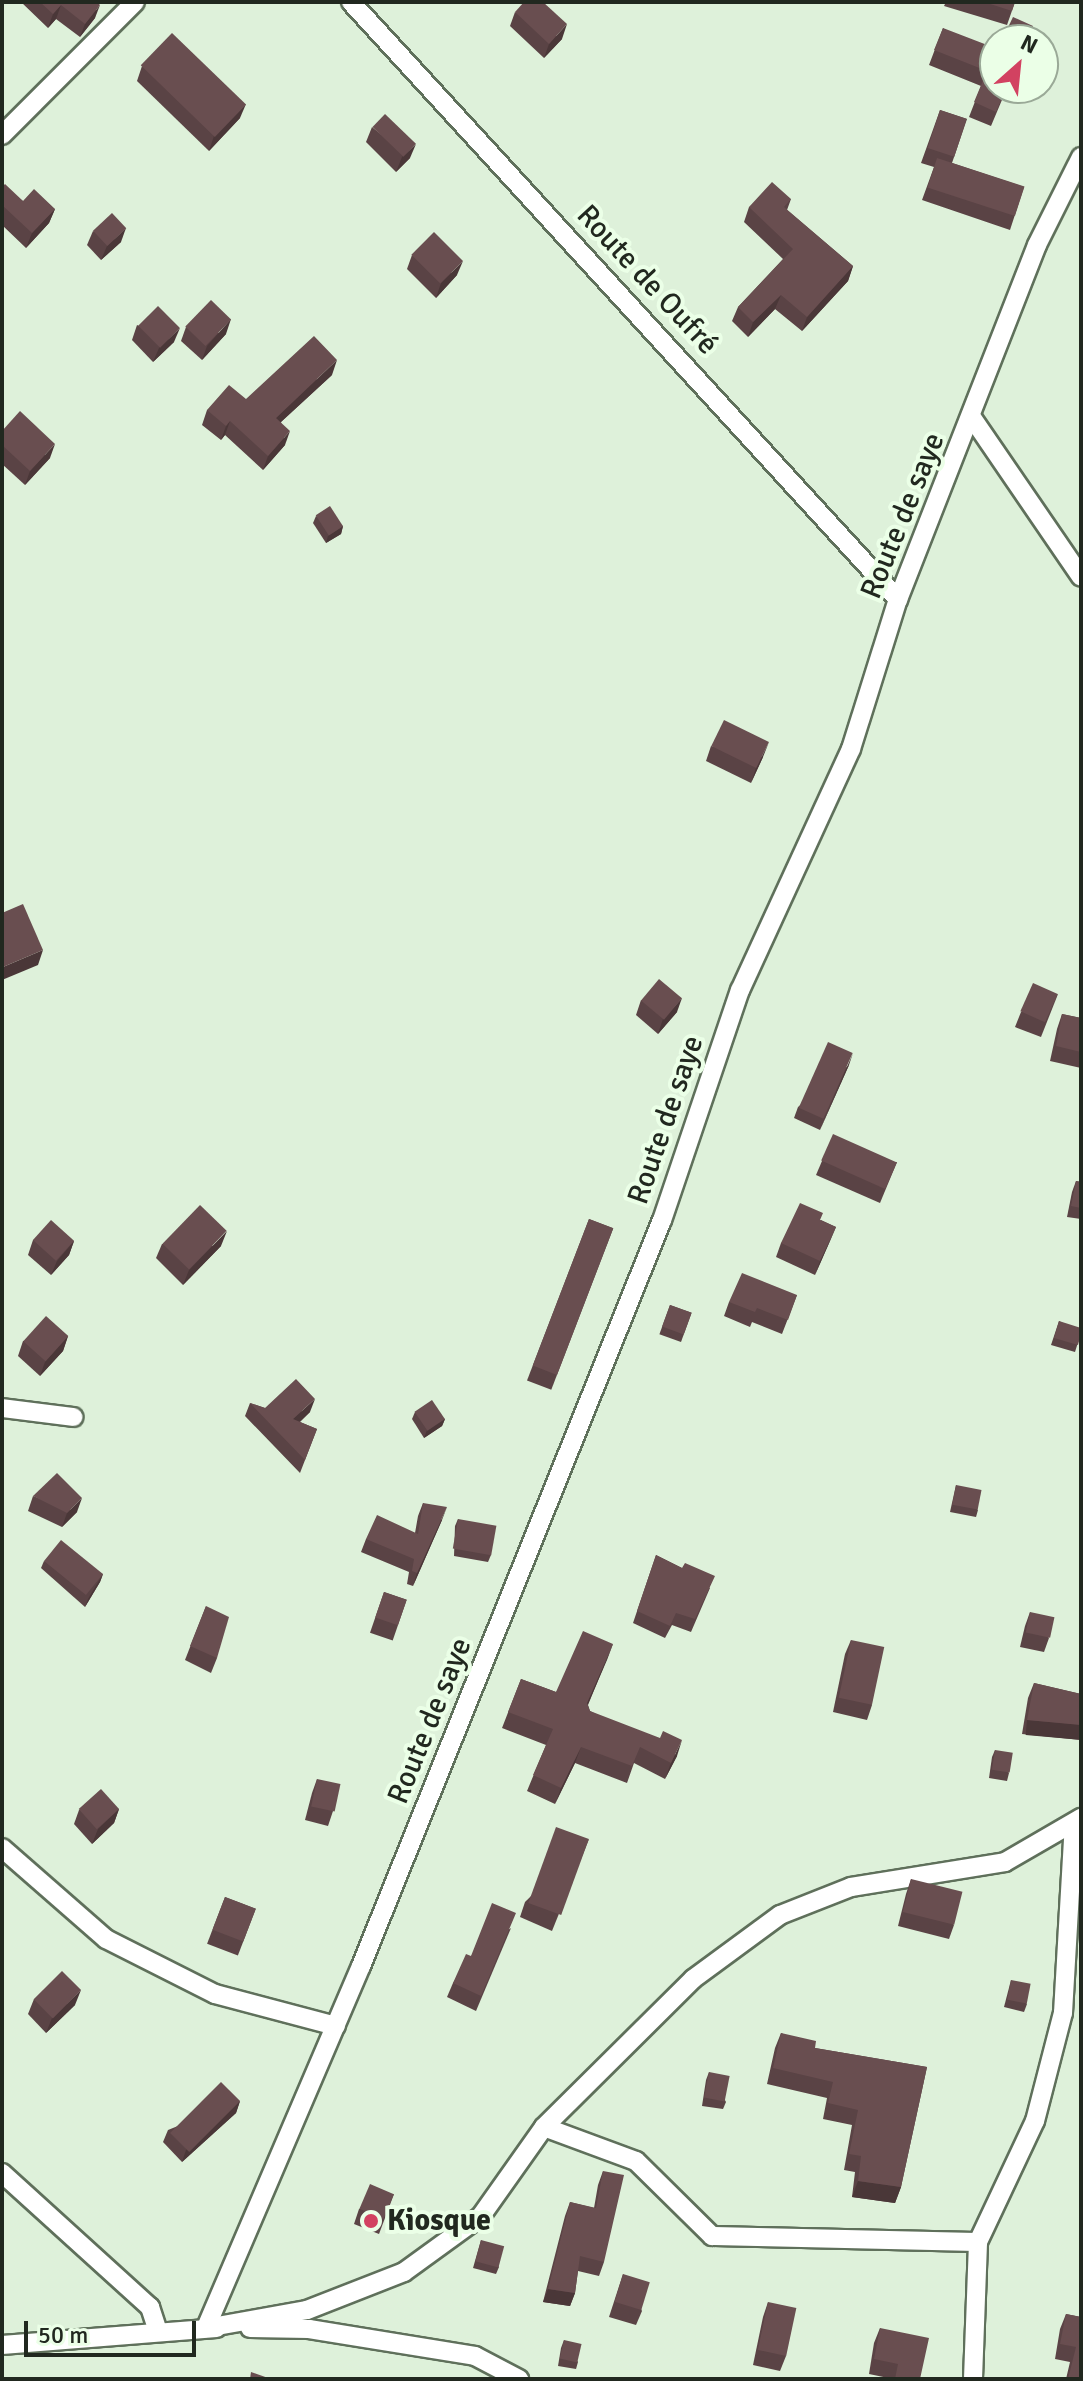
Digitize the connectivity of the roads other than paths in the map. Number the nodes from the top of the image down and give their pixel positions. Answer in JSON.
{"nodes":[{"id":1,"x":135,"y":2,"type":"edge"},
{"id":2,"x":351,"y":2,"type":"edge"},
{"id":3,"x":2,"y":135,"type":"edge"},
{"id":4,"x":1081,"y":157,"type":"edge"},
{"id":5,"x":973,"y":419,"type":"junction"},
{"id":6,"x":1081,"y":577,"type":"edge"},
{"id":7,"x":898,"y":599,"type":"junction"},
{"id":8,"x":2,"y":1408,"type":"edge"},
{"id":9,"x":73,"y":1417,"type":"dead end"},
{"id":10,"x":1077,"y":1821,"type":"edge"},
{"id":11,"x":2,"y":1848,"type":"edge"},
{"id":12,"x":336,"y":2026,"type":"junction"},
{"id":13,"x":544,"y":2127,"type":"junction"},
{"id":14,"x":2,"y":2173,"type":"edge"},
{"id":15,"x":978,"y":2242,"type":"junction"},
{"id":16,"x":206,"y":2328,"type":"junction"},
{"id":17,"x":158,"y":2331,"type":"junction"},
{"id":18,"x":2,"y":2345,"type":"edge"},
{"id":19,"x":519,"y":2379,"type":"edge"},
{"id":20,"x":973,"y":2379,"type":"edge"}],
"edges":[{"from":1,"to":3,"type":"street"},
{"from":2,"to":7,"type":"street","name":"Route de Oufré"},
{"from":4,"to":5,"type":"street","name":"Route de saye"},
{"from":5,"to":6,"type":"street"},
{"from":5,"to":7,"type":"street","name":"Route de saye"},
{"from":7,"to":12,"type":"street","name":"Route de saye"},
{"from":8,"to":9,"type":"street"},
{"from":10,"to":13,"type":"street"},
{"from":10,"to":15,"type":"street"},
{"from":11,"to":12,"type":"street"},
{"from":12,"to":16,"type":"street","name":"Route de saye"},
{"from":13,"to":15,"type":"street"},
{"from":13,"to":16,"type":"street"},
{"from":14,"to":17,"type":"street"},
{"from":15,"to":20,"type":"street"},
{"from":16,"to":17,"type":"street"},
{"from":16,"to":19,"type":"street"},
{"from":17,"to":18,"type":"street"}]}
